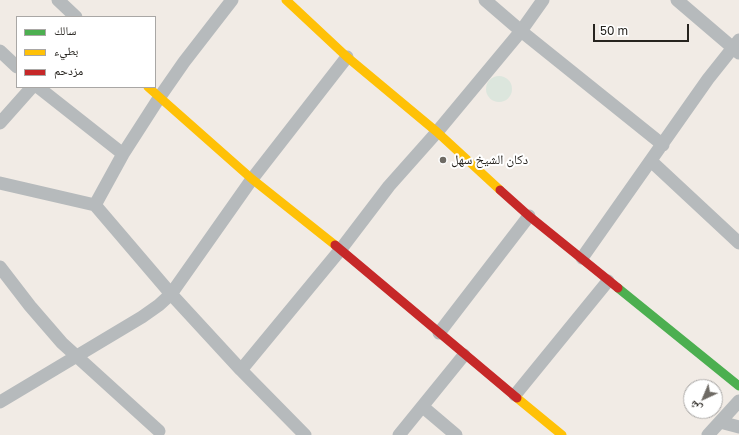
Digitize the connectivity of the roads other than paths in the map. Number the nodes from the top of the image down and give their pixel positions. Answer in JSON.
{"nodes":[{"id":1,"x":58,"y":0,"type":"edge"},
{"id":2,"x":232,"y":0,"type":"edge"},
{"id":3,"x":286,"y":0,"type":"edge"},
{"id":4,"x":485,"y":0,"type":"edge"},
{"id":5,"x":543,"y":0,"type":"edge"},
{"id":6,"x":677,"y":0,"type":"edge"},
{"id":7,"x":75,"y":16,"type":"edge"},
{"id":8,"x":521,"y":31,"type":"junction"},
{"id":9,"x":737,"y":47,"type":"edge"},
{"id":10,"x":0,"y":51,"type":"edge"},
{"id":11,"x":347,"y":57,"type":"junction"},
{"id":12,"x":16,"y":66,"type":"edge"},
{"id":13,"x":31,"y":88,"type":"edge"},
{"id":14,"x":39,"y":88,"type":"edge"},
{"id":15,"x":149,"y":88,"type":"edge"},
{"id":16,"x":159,"y":98,"type":"junction"},
{"id":17,"x":0,"y":124,"type":"edge"},
{"id":18,"x":438,"y":132,"type":"junction"},
{"id":19,"x":663,"y":145,"type":"junction"},
{"id":20,"x":123,"y":154,"type":"junction"},
{"id":21,"x":651,"y":161,"type":"junction"},
{"id":22,"x":252,"y":179,"type":"junction"},
{"id":23,"x":0,"y":183,"type":"edge"},
{"id":24,"x":95,"y":205,"type":"junction"},
{"id":25,"x":529,"y":216,"type":"junction"},
{"id":26,"x":736,"y":236,"type":"edge"},
{"id":27,"x":341,"y":249,"type":"junction"},
{"id":28,"x":582,"y":258,"type":"junction"},
{"id":29,"x":0,"y":267,"type":"edge"},
{"id":30,"x":608,"y":281,"type":"junction"},
{"id":31,"x":171,"y":294,"type":"junction"},
{"id":32,"x":439,"y":333,"type":"junction"},
{"id":33,"x":464,"y":355,"type":"junction"},
{"id":34,"x":76,"y":356,"type":"junction"},
{"id":35,"x":241,"y":370,"type":"junction"},
{"id":36,"x":739,"y":386,"type":"edge"},
{"id":37,"x":515,"y":395,"type":"junction"},
{"id":38,"x":739,"y":401,"type":"edge"},
{"id":39,"x":0,"y":402,"type":"edge"},
{"id":40,"x":423,"y":407,"type":"junction"},
{"id":41,"x":720,"y":422,"type":"junction"},
{"id":42,"x":739,"y":427,"type":"edge"},
{"id":43,"x":159,"y":431,"type":"dead end"},
{"id":44,"x":305,"y":435,"type":"edge"},
{"id":45,"x":399,"y":435,"type":"edge"},
{"id":46,"x":456,"y":435,"type":"edge"},
{"id":47,"x":562,"y":435,"type":"edge"},
{"id":48,"x":708,"y":435,"type":"edge"}],
"edges":[{"from":1,"to":7,"type":"street"},
{"from":2,"to":16,"type":"street"},
{"from":3,"to":11,"type":"street"},
{"from":4,"to":8,"type":"street"},
{"from":5,"to":8,"type":"street"},
{"from":6,"to":9,"type":"street"},
{"from":8,"to":18,"type":"street"},
{"from":8,"to":19,"type":"street"},
{"from":9,"to":19,"type":"street"},
{"from":10,"to":12,"type":"street"},
{"from":11,"to":18,"type":"street"},
{"from":11,"to":22,"type":"street"},
{"from":13,"to":17,"type":"street"},
{"from":14,"to":20,"type":"street"},
{"from":15,"to":16,"type":"street"},
{"from":16,"to":20,"type":"street"},
{"from":16,"to":22,"type":"street"},
{"from":18,"to":25,"type":"street"},
{"from":18,"to":27,"type":"street"},
{"from":19,"to":21,"type":"street"},
{"from":20,"to":24,"type":"street"},
{"from":21,"to":26,"type":"street"},
{"from":21,"to":28,"type":"street"},
{"from":22,"to":27,"type":"street"},
{"from":22,"to":31,"type":"street"},
{"from":23,"to":24,"type":"street"},
{"from":24,"to":31,"type":"street"},
{"from":25,"to":28,"type":"street"},
{"from":25,"to":32,"type":"street"},
{"from":27,"to":32,"type":"street"},
{"from":27,"to":35,"type":"street"},
{"from":28,"to":30,"type":"street"},
{"from":29,"to":34,"type":"street"},
{"from":30,"to":36,"type":"street"},
{"from":30,"to":37,"type":"street"},
{"from":31,"to":34,"type":"street"},
{"from":31,"to":35,"type":"street"},
{"from":32,"to":33,"type":"street"},
{"from":33,"to":37,"type":"street"},
{"from":33,"to":40,"type":"street"},
{"from":34,"to":39,"type":"street"},
{"from":34,"to":43,"type":"street"},
{"from":35,"to":44,"type":"street"},
{"from":37,"to":47,"type":"street"},
{"from":38,"to":41,"type":"street"},
{"from":40,"to":45,"type":"street"},
{"from":40,"to":46,"type":"street"},
{"from":41,"to":42,"type":"street"},
{"from":41,"to":48,"type":"street"}]}
